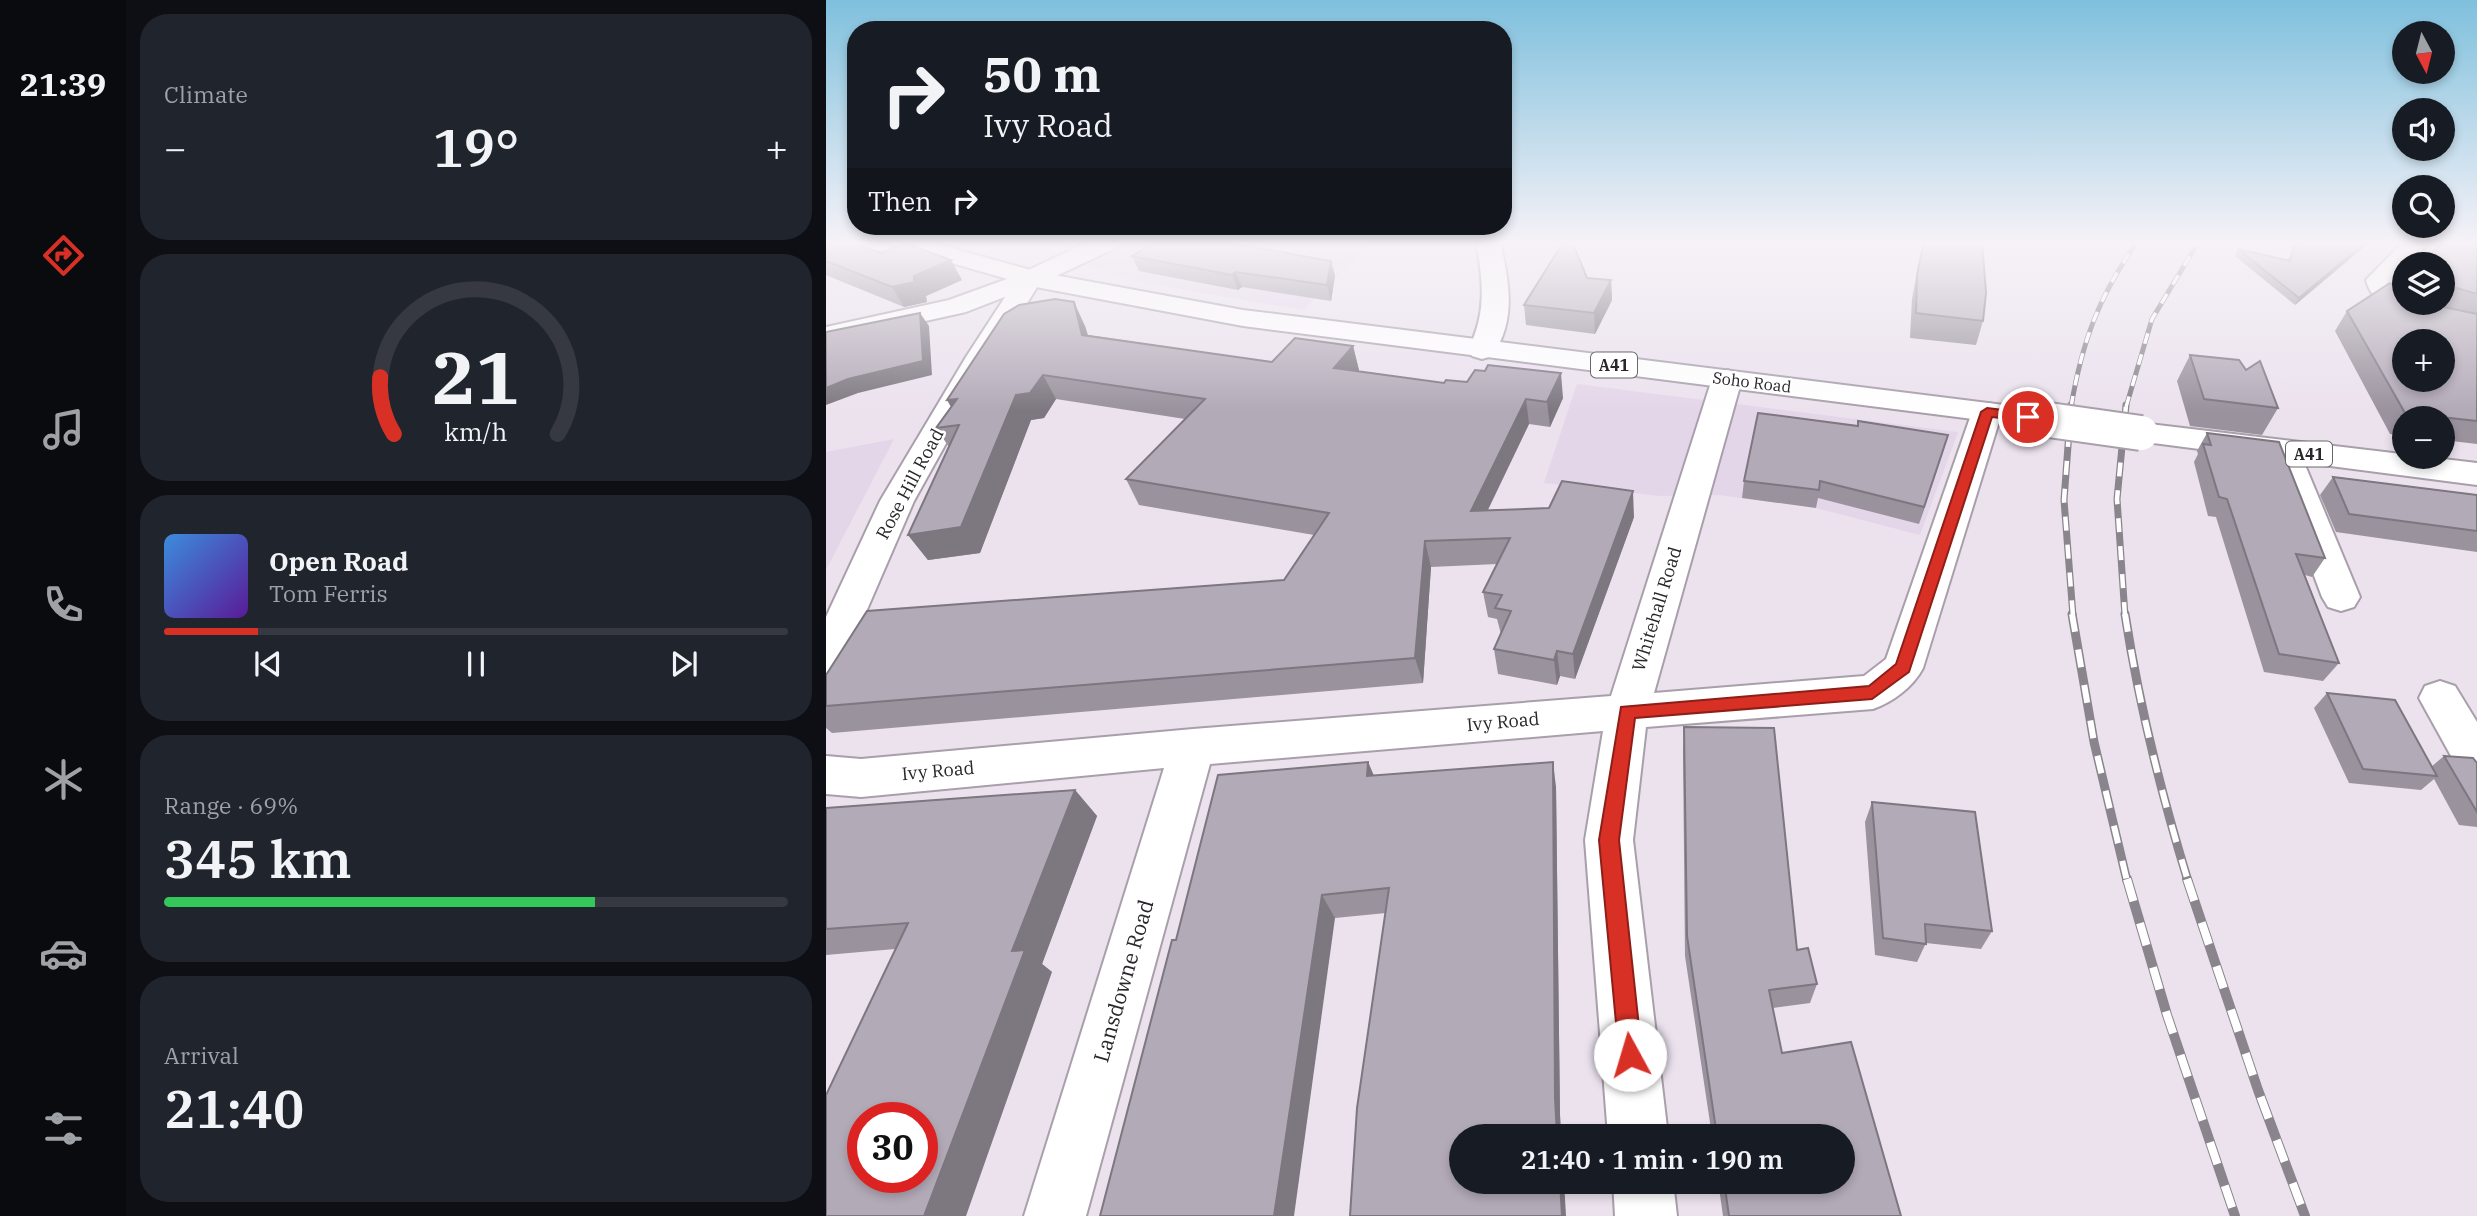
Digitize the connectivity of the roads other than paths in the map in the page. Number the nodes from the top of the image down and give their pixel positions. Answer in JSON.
{"nodes":[{"id":1,"x":979,"y":298,"type":"edge"},
{"id":2,"x":1017,"y":298,"type":"edge"},
{"id":3,"x":1123,"y":298,"type":"edge"},
{"id":4,"x":1499,"y":298,"type":"edge"},
{"id":5,"x":2394,"y":298,"type":"edge"},
{"id":6,"x":957,"y":306,"type":"junction"},
{"id":7,"x":1000,"y":326,"type":"junction"},
{"id":8,"x":2477,"y":328,"type":"edge"},
{"id":9,"x":826,"y":335,"type":"edge"},
{"id":10,"x":1482,"y":350,"type":"junction"},
{"id":11,"x":1727,"y":379,"type":"junction"},
{"id":12,"x":1987,"y":412,"type":"junction"},
{"id":13,"x":2283,"y":450,"type":"junction"},
{"id":14,"x":2477,"y":474,"type":"edge"},
{"id":15,"x":2342,"y":597,"type":"dead end"},
{"id":16,"x":826,"y":660,"type":"edge"},
{"id":17,"x":1627,"y":712,"type":"junction"},
{"id":18,"x":1193,"y":747,"type":"junction"},
{"id":19,"x":826,"y":775,"type":"edge"},
{"id":20,"x":1637,"y":1124,"type":"edge"},
{"id":21,"x":1644,"y":1194,"type":"edge"},
{"id":22,"x":1055,"y":1216,"type":"edge"},
{"id":23,"x":1646,"y":1216,"type":"edge"}],
"edges":[{"from":1,"to":6,"type":"main road"},
{"from":2,"to":7,"type":"main road","name":"Rose Hill Road"},
{"from":3,"to":10,"type":"main road","name":"Soho Road","number":"A41"},
{"from":4,"to":10,"type":"main road"},
{"from":5,"to":8,"type":"main road"},
{"from":6,"to":7,"type":"main road"},
{"from":6,"to":9,"type":"main road"},
{"from":7,"to":16,"type":"main road","name":"Rose Hill Road"},
{"from":10,"to":11,"type":"main road","name":"Soho Road","number":"A41"},
{"from":11,"to":12,"type":"main road","name":"Soho Road","number":"A41"},
{"from":11,"to":17,"type":"main road","name":"Whitehall Road"},
{"from":12,"to":13,"type":"main road","name":"Soho Road","number":"A41","bridge":true},
{"from":12,"to":17,"type":"main road","name":"Ivy Road"},
{"from":13,"to":14,"type":"main road","name":"Soho Road","number":"A41"},
{"from":13,"to":15,"type":"main road"},
{"from":17,"to":18,"type":"main road","name":"Ivy Road"},
{"from":17,"to":20,"type":"main road","name":"Whitehall Road"},
{"from":18,"to":19,"type":"main road","name":"Ivy Road"},
{"from":18,"to":22,"type":"main road","name":"Lansdowne Road"},
{"from":21,"to":23,"type":"main road"}]}
